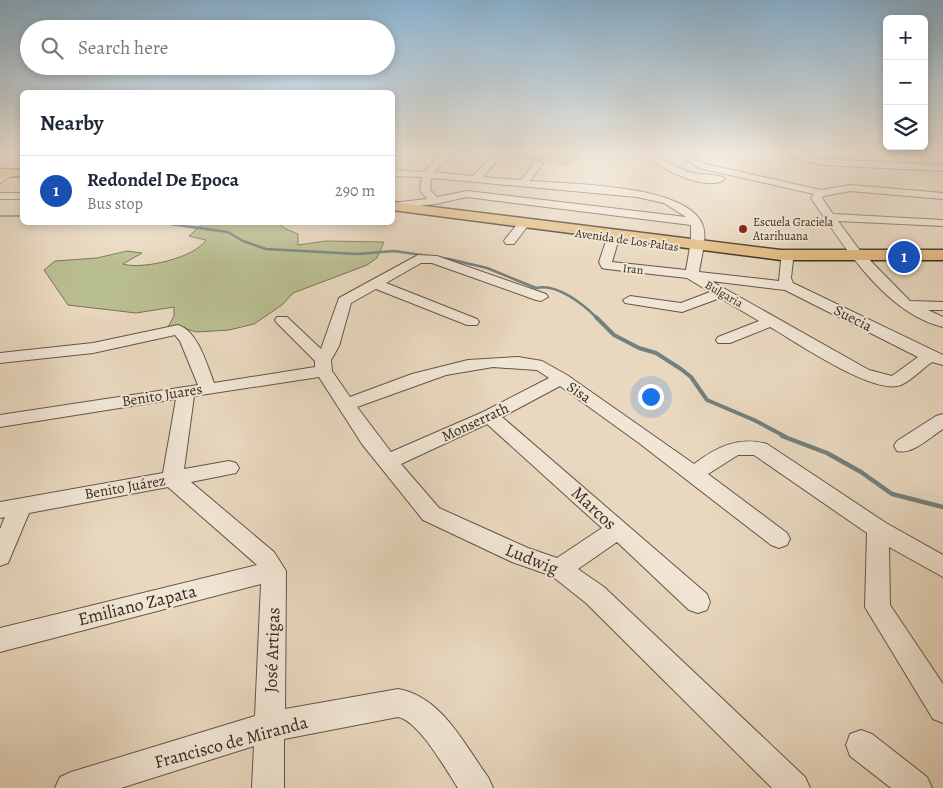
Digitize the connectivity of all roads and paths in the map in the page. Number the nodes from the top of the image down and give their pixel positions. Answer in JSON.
{"nodes":[{"id":1,"x":425,"y":190,"type":"edge"},
{"id":2,"x":581,"y":190,"type":"edge"},
{"id":3,"x":807,"y":190,"type":"edge"},
{"id":4,"x":840,"y":190,"type":"edge"},
{"id":5,"x":871,"y":190,"type":"edge"},
{"id":6,"x":821,"y":193,"type":"junction"},
{"id":7,"x":0,"y":196,"type":"edge"},
{"id":8,"x":20,"y":196,"type":"edge"},
{"id":9,"x":943,"y":196,"type":"edge"},
{"id":10,"x":434,"y":202,"type":"junction"},
{"id":11,"x":395,"y":207,"type":"edge"},
{"id":12,"x":395,"y":207,"type":"edge"},
{"id":13,"x":576,"y":208,"type":"junction"},
{"id":14,"x":828,"y":217,"type":"junction"},
{"id":15,"x":696,"y":222,"type":"junction"},
{"id":16,"x":943,"y":223,"type":"edge"},
{"id":17,"x":523,"y":225,"type":"junction"},
{"id":18,"x":568,"y":230,"type":"junction"},
{"id":19,"x":613,"y":237,"type":"junction"},
{"id":20,"x":510,"y":241,"type":"dead end"},
{"id":21,"x":695,"y":248,"type":"junction"},
{"id":22,"x":861,"y":256,"type":"junction"},
{"id":23,"x":940,"y":257,"type":"edge"},
{"id":24,"x":787,"y":260,"type":"junction"},
{"id":25,"x":692,"y":276,"type":"junction"},
{"id":26,"x":374,"y":283,"type":"junction"},
{"id":27,"x":788,"y":286,"type":"junction"},
{"id":28,"x":721,"y":293,"type":"junction"},
{"id":29,"x":541,"y":297,"type":"dead end"},
{"id":30,"x":630,"y":300,"type":"dead end"},
{"id":31,"x":905,"y":304,"type":"junction"},
{"id":32,"x":943,"y":306,"type":"edge"},
{"id":33,"x":282,"y":320,"type":"dead end"},
{"id":34,"x":771,"y":321,"type":"junction"},
{"id":35,"x":472,"y":322,"type":"dead end"},
{"id":36,"x":943,"y":323,"type":"edge"},
{"id":37,"x":724,"y":340,"type":"dead end"},
{"id":38,"x":0,"y":358,"type":"edge"},
{"id":39,"x":936,"y":358,"type":"edge"},
{"id":40,"x":323,"y":365,"type":"junction"},
{"id":41,"x":562,"y":379,"type":"junction"},
{"id":42,"x":208,"y":388,"type":"junction"},
{"id":43,"x":186,"y":392,"type":"junction"},
{"id":44,"x":347,"y":404,"type":"junction"},
{"id":45,"x":488,"y":416,"type":"junction"},
{"id":46,"x":943,"y":420,"type":"edge"},
{"id":47,"x":0,"y":421,"type":"edge"},
{"id":48,"x":904,"y":446,"type":"dead end"},
{"id":49,"x":387,"y":462,"type":"junction"},
{"id":50,"x":229,"y":468,"type":"dead end"},
{"id":51,"x":694,"y":474,"type":"junction"},
{"id":52,"x":172,"y":478,"type":"junction"},
{"id":53,"x":10,"y":508,"type":"edge"},
{"id":54,"x":878,"y":529,"type":"junction"},
{"id":55,"x":617,"y":530,"type":"junction"},
{"id":56,"x":779,"y":539,"type":"dead end"},
{"id":57,"x":0,"y":556,"type":"edge"},
{"id":58,"x":943,"y":567,"type":"edge"},
{"id":59,"x":560,"y":568,"type":"junction"},
{"id":60,"x":274,"y":571,"type":"junction"},
{"id":61,"x":698,"y":602,"type":"dead end"},
{"id":62,"x":0,"y":640,"type":"edge"},
{"id":63,"x":943,"y":709,"type":"edge"},
{"id":64,"x":270,"y":727,"type":"junction"},
{"id":65,"x":862,"y":745,"type":"dead end"},
{"id":66,"x":71,"y":788,"type":"edge"},
{"id":67,"x":268,"y":788,"type":"edge"},
{"id":68,"x":477,"y":788,"type":"edge"},
{"id":69,"x":794,"y":788,"type":"edge"},
{"id":70,"x":916,"y":788,"type":"edge"}],
"edges":[{"from":1,"to":10,"type":"street"},
{"from":2,"to":15,"type":"street"},
{"from":3,"to":6,"type":"street"},
{"from":4,"to":6,"type":"street"},
{"from":5,"to":9,"type":"street"},
{"from":6,"to":14,"type":"street"},
{"from":7,"to":8,"type":"street"},
{"from":10,"to":11,"type":"street"},
{"from":10,"to":13,"type":"street"},
{"from":12,"to":17,"type":"main road","name":"Avenida de Los Paltas"},
{"from":13,"to":15,"type":"street"},
{"from":13,"to":18,"type":"street"},
{"from":14,"to":16,"type":"street"},
{"from":14,"to":22,"type":"street"},
{"from":15,"to":21,"type":"street","name":"Bulgaria"},
{"from":17,"to":18,"type":"main road","name":"Avenida de Los Paltas"},
{"from":17,"to":20,"type":"street"},
{"from":18,"to":19,"type":"main road","name":"Avenida de Los Paltas"},
{"from":19,"to":21,"type":"main road","name":"Avenida de Los Paltas"},
{"from":19,"to":25,"type":"street","name":"Iran"},
{"from":21,"to":22,"type":"main road","name":"Avenida de Los Paltas"},
{"from":21,"to":24,"type":"main road","name":"Avenida de Los Paltas"},
{"from":21,"to":25,"type":"street","name":"Bulgaria"},
{"from":22,"to":23,"type":"main road","name":"Avenida de Los Paltas"},
{"from":22,"to":24,"type":"main road","name":"Avenida de Los Paltas"},
{"from":22,"to":31,"type":"street"},
{"from":24,"to":27,"type":"street"},
{"from":25,"to":27,"type":"street"},
{"from":25,"to":28,"type":"street","name":"Bulgaria"},
{"from":26,"to":29,"type":"street"},
{"from":26,"to":35,"type":"street"},
{"from":26,"to":40,"type":"street"},
{"from":27,"to":39,"type":"street","name":"Suecia"},
{"from":28,"to":30,"type":"street"},
{"from":28,"to":34,"type":"street","name":"Bulgaria"},
{"from":31,"to":32,"type":"street"},
{"from":31,"to":36,"type":"street"},
{"from":33,"to":40,"type":"street","name":"Ludwig"},
{"from":34,"to":37,"type":"street"},
{"from":34,"to":39,"type":"street","name":"Bulgaria"},
{"from":38,"to":42,"type":"street"},
{"from":40,"to":42,"type":"street","name":"Benito Juares"},
{"from":40,"to":44,"type":"street","name":"Ludwig"},
{"from":41,"to":44,"type":"street","name":"Sisa"},
{"from":41,"to":45,"type":"street","name":"Monserrath"},
{"from":41,"to":51,"type":"street","name":"Sisa"},
{"from":42,"to":43,"type":"street","name":"Benito Juares"},
{"from":43,"to":47,"type":"street","name":"Benito Juares"},
{"from":43,"to":52,"type":"street"},
{"from":44,"to":49,"type":"street","name":"Ludwig"},
{"from":45,"to":49,"type":"street","name":"Monserrath"},
{"from":45,"to":55,"type":"street","name":"Marcos"},
{"from":46,"to":48,"type":"street"},
{"from":49,"to":59,"type":"street","name":"Ludwig"},
{"from":50,"to":52,"type":"street","name":"Benito Juárez"},
{"from":51,"to":54,"type":"street"},
{"from":51,"to":56,"type":"street","name":"Sisa"},
{"from":52,"to":53,"type":"street","name":"Benito Juárez"},
{"from":52,"to":60,"type":"street"},
{"from":53,"to":57,"type":"street"},
{"from":54,"to":58,"type":"street"},
{"from":54,"to":63,"type":"street"},
{"from":55,"to":59,"type":"street"},
{"from":55,"to":61,"type":"street","name":"Marcos"},
{"from":59,"to":69,"type":"street","name":"Ludwig"},
{"from":60,"to":62,"type":"street","name":"Emiliano Zapata"},
{"from":60,"to":64,"type":"street","name":"José Artigas"},
{"from":64,"to":66,"type":"street","name":"Francisco de Miranda"},
{"from":64,"to":67,"type":"street","name":"José Artigas"},
{"from":64,"to":68,"type":"street","name":"Francisco de Miranda"},
{"from":65,"to":70,"type":"street"}]}
